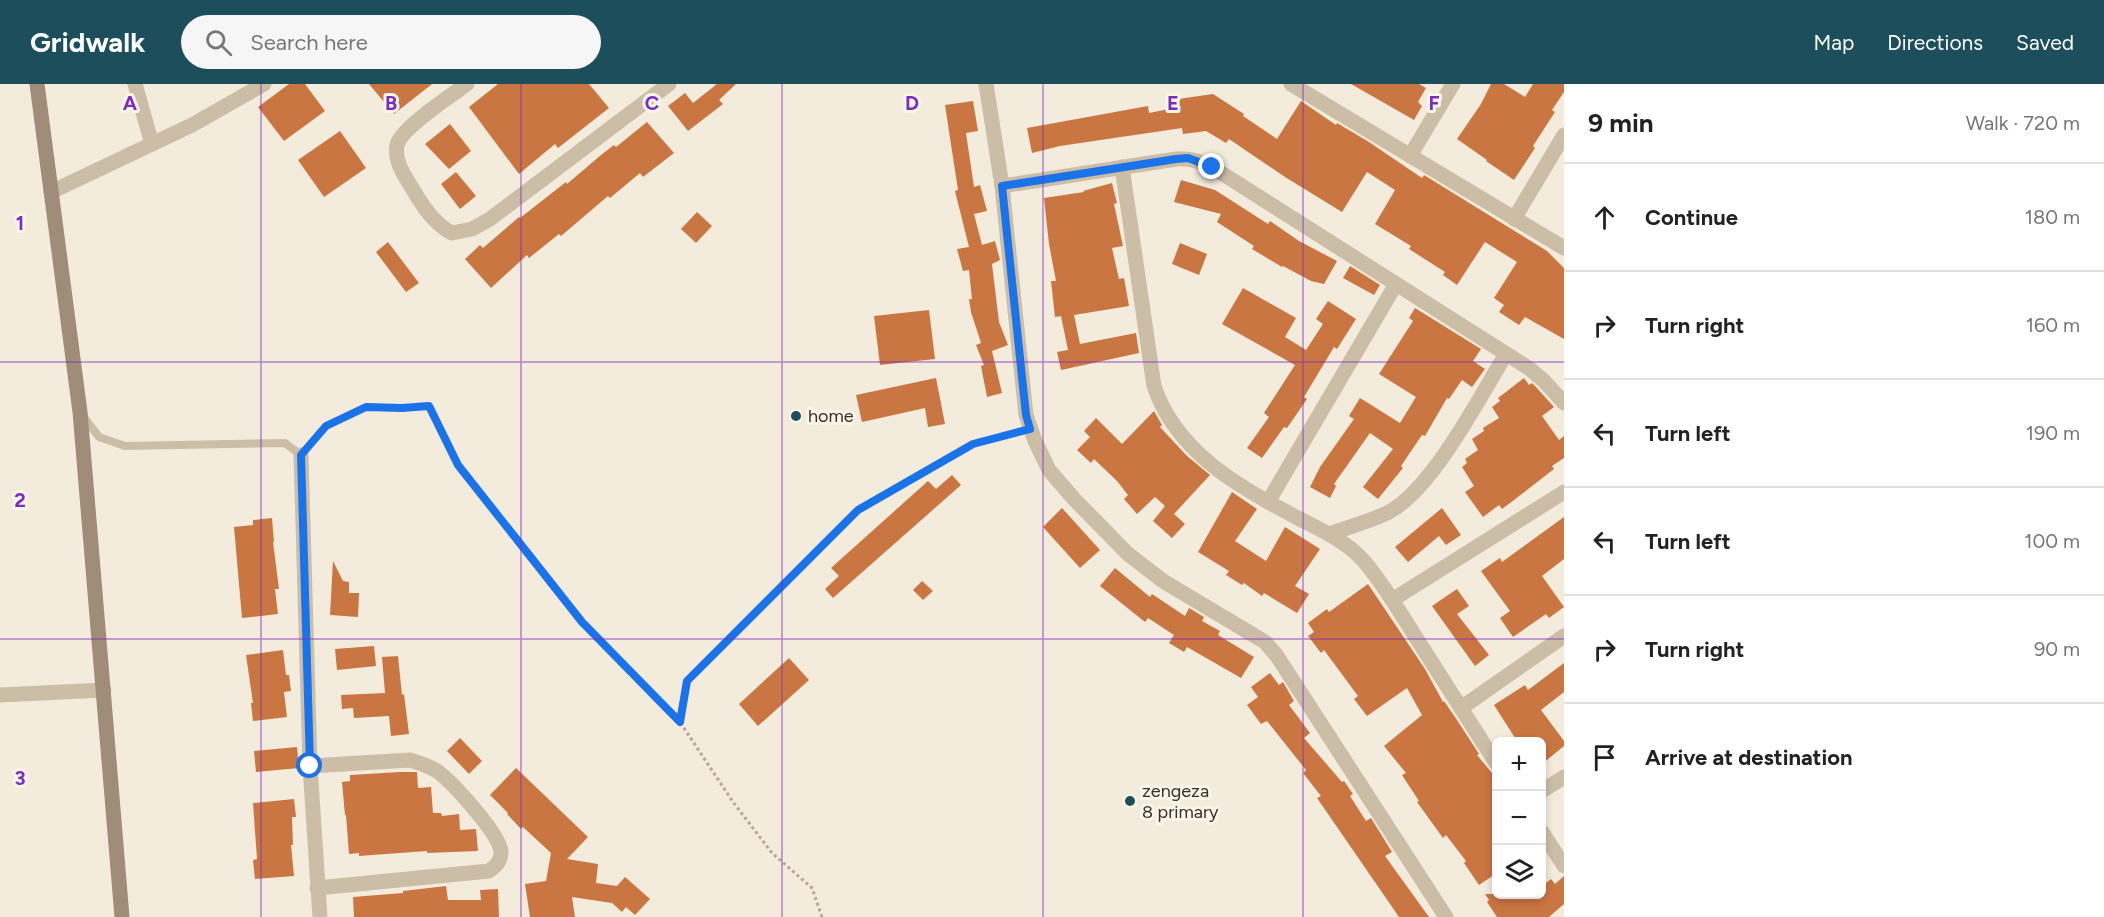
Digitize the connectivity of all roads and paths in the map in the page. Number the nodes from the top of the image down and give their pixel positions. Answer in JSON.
{"nodes":[{"id":1,"x":37,"y":84,"type":"edge"},
{"id":2,"x":135,"y":84,"type":"edge"},
{"id":3,"x":264,"y":84,"type":"edge"},
{"id":4,"x":467,"y":84,"type":"edge"},
{"id":5,"x":669,"y":84,"type":"edge"},
{"id":6,"x":986,"y":84,"type":"edge"},
{"id":7,"x":1453,"y":84,"type":"edge"},
{"id":8,"x":1301,"y":87,"type":"edge"},
{"id":9,"x":1564,"y":135,"type":"edge"},
{"id":10,"x":152,"y":144,"type":"junction"},
{"id":11,"x":1410,"y":156,"type":"junction"},
{"id":12,"x":1122,"y":167,"type":"junction"},
{"id":13,"x":1002,"y":186,"type":"junction"},
{"id":14,"x":51,"y":192,"type":"junction"},
{"id":15,"x":1514,"y":219,"type":"junction"},
{"id":16,"x":1564,"y":249,"type":"edge"},
{"id":17,"x":1396,"y":284,"type":"junction"},
{"id":18,"x":1506,"y":354,"type":"junction"},
{"id":19,"x":1564,"y":403,"type":"edge"},
{"id":20,"x":80,"y":412,"type":"junction"},
{"id":21,"x":1030,"y":429,"type":"junction"},
{"id":22,"x":301,"y":455,"type":"junction"},
{"id":23,"x":1564,"y":492,"type":"edge"},
{"id":24,"x":1268,"y":502,"type":"junction"},
{"id":25,"x":1329,"y":534,"type":"junction"},
{"id":26,"x":1392,"y":600,"type":"junction"},
{"id":27,"x":1564,"y":636,"type":"edge"},
{"id":28,"x":104,"y":690,"type":"junction"},
{"id":29,"x":0,"y":695,"type":"edge"},
{"id":30,"x":1461,"y":708,"type":"junction"},
{"id":31,"x":680,"y":722,"type":"junction"},
{"id":32,"x":1492,"y":755,"type":"edge"},
{"id":33,"x":310,"y":766,"type":"junction"},
{"id":34,"x":1564,"y":777,"type":"edge"},
{"id":35,"x":1546,"y":788,"type":"edge"},
{"id":36,"x":1546,"y":838,"type":"edge"},
{"id":37,"x":1564,"y":866,"type":"edge"},
{"id":38,"x":317,"y":888,"type":"junction"},
{"id":39,"x":122,"y":917,"type":"edge"},
{"id":40,"x":320,"y":917,"type":"edge"},
{"id":41,"x":822,"y":917,"type":"edge"},
{"id":42,"x":1446,"y":917,"type":"edge"}],
"edges":[{"from":1,"to":14,"type":"main road"},
{"from":2,"to":10,"type":"street"},
{"from":3,"to":10,"type":"street"},
{"from":4,"to":5,"type":"street"},
{"from":6,"to":13,"type":"street"},
{"from":7,"to":11,"type":"street"},
{"from":8,"to":11,"type":"street"},
{"from":9,"to":15,"type":"street"},
{"from":10,"to":14,"type":"street"},
{"from":11,"to":15,"type":"street"},
{"from":12,"to":13,"type":"street"},
{"from":12,"to":17,"type":"street"},
{"from":12,"to":24,"type":"street"},
{"from":13,"to":21,"type":"street"},
{"from":14,"to":20,"type":"main road"},
{"from":15,"to":16,"type":"street"},
{"from":17,"to":18,"type":"street"},
{"from":17,"to":24,"type":"street"},
{"from":18,"to":19,"type":"street"},
{"from":18,"to":25,"type":"street"},
{"from":20,"to":22,"type":"lane"},
{"from":20,"to":28,"type":"main road"},
{"from":21,"to":31,"type":"path"},
{"from":21,"to":42,"type":"street"},
{"from":22,"to":31,"type":"path"},
{"from":22,"to":33,"type":"street"},
{"from":23,"to":26,"type":"street"},
{"from":24,"to":25,"type":"street"},
{"from":25,"to":26,"type":"street"},
{"from":26,"to":30,"type":"street"},
{"from":27,"to":30,"type":"street"},
{"from":28,"to":29,"type":"street"},
{"from":28,"to":39,"type":"main road"},
{"from":30,"to":32,"type":"street"},
{"from":31,"to":41,"type":"path"},
{"from":33,"to":38,"type":"street"},
{"from":33,"to":38,"type":"street"},
{"from":34,"to":35,"type":"street"},
{"from":36,"to":37,"type":"street"},
{"from":38,"to":40,"type":"street"}]}
